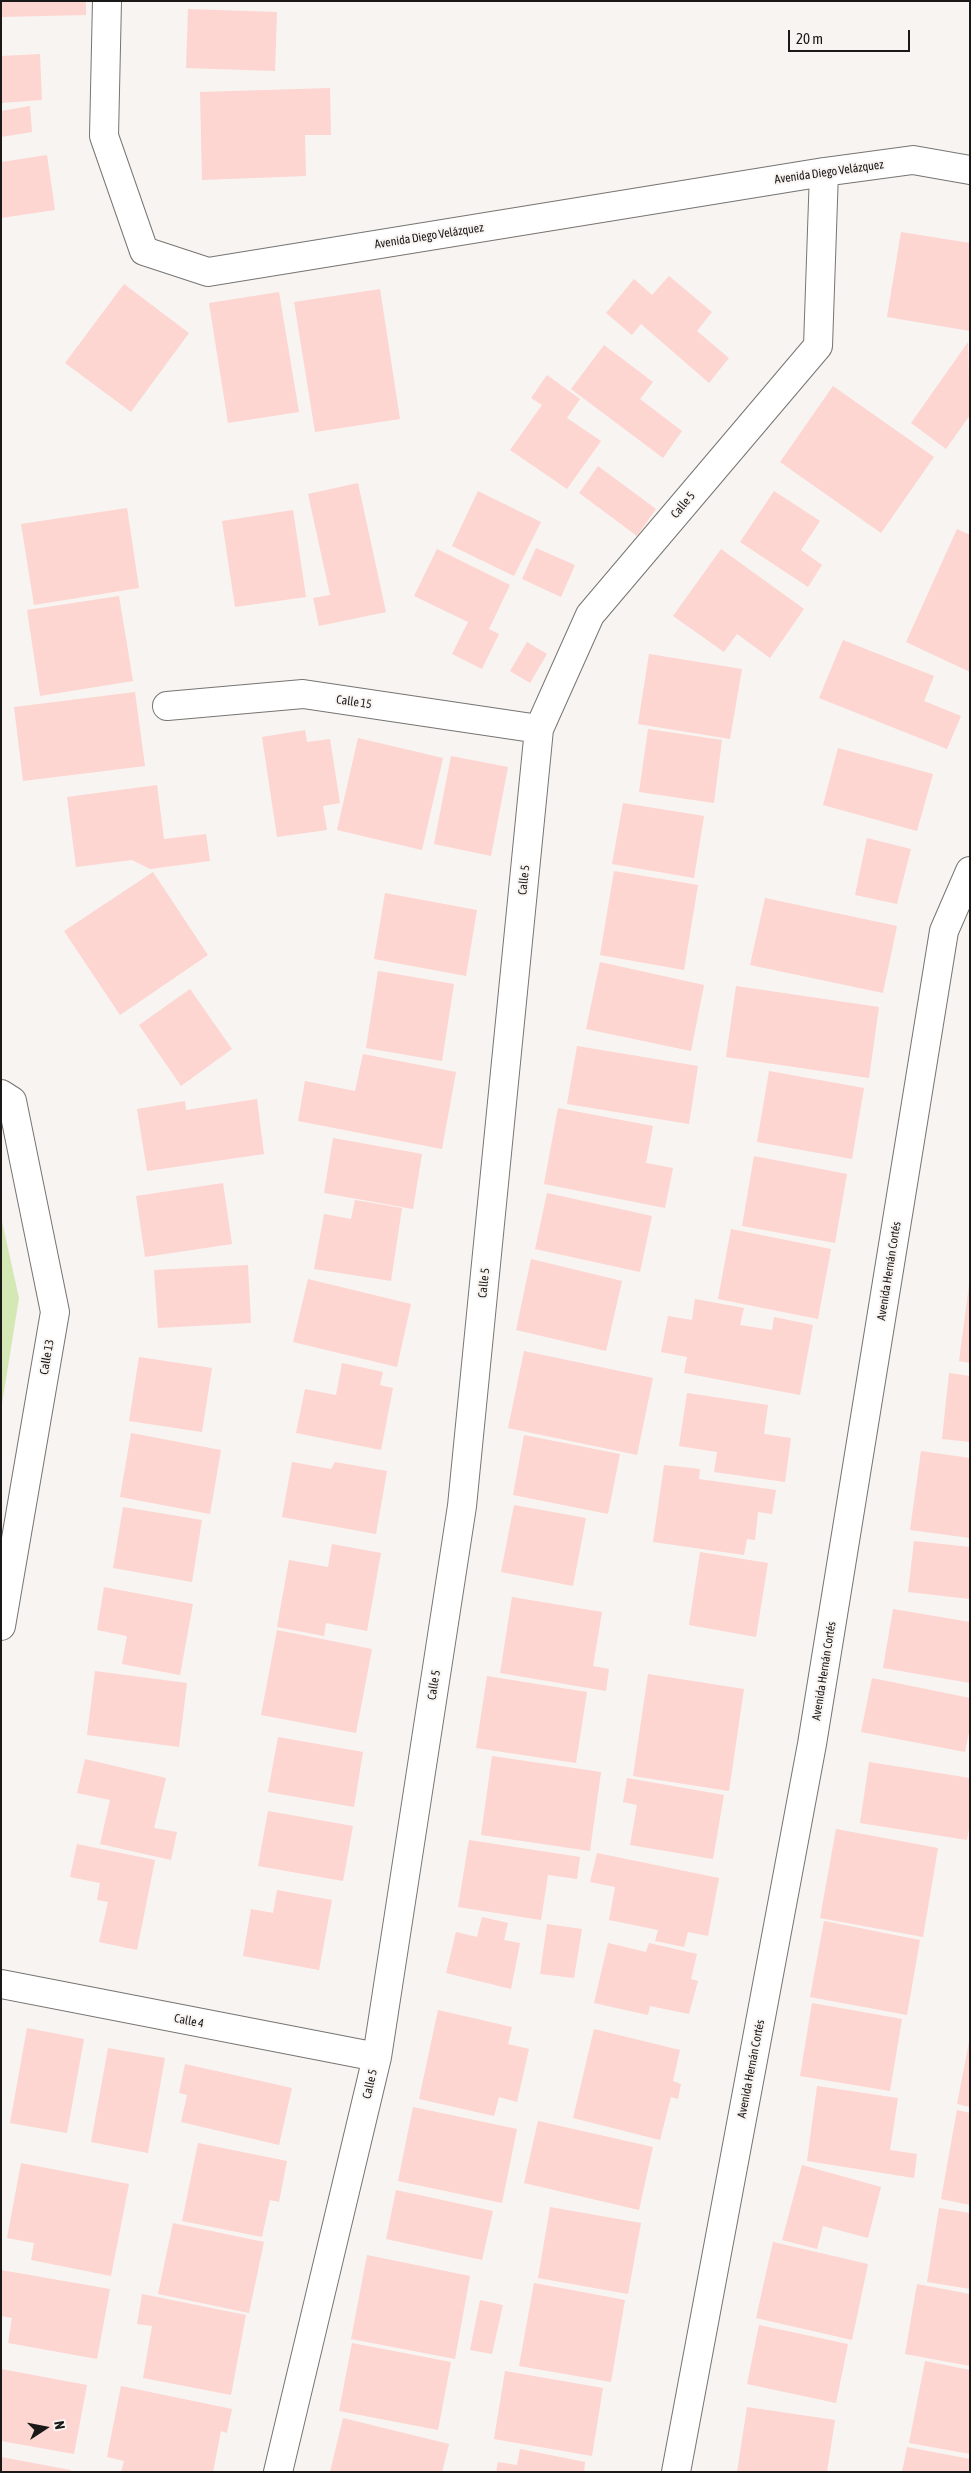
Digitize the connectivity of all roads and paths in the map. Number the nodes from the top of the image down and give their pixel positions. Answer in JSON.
{"nodes":[{"id":1,"x":107,"y":1,"type":"edge"},
{"id":2,"x":970,"y":170,"type":"edge"},
{"id":3,"x":824,"y":172,"type":"junction"},
{"id":4,"x":167,"y":706,"type":"dead end"},
{"id":5,"x":539,"y":729,"type":"junction"},
{"id":6,"x":970,"y":871,"type":"edge"},
{"id":7,"x":1,"y":1094,"type":"edge"},
{"id":8,"x":1,"y":1626,"type":"edge"},
{"id":9,"x":1,"y":1984,"type":"edge"},
{"id":10,"x":377,"y":2057,"type":"junction"},
{"id":11,"x":278,"y":2472,"type":"edge"},
{"id":12,"x":676,"y":2472,"type":"edge"}],
"edges":[{"from":1,"to":3,"type":"street","name":"Avenida Diego Velázquez"},
{"from":2,"to":3,"type":"street","name":"Avenida Diego Velázquez"},
{"from":3,"to":5,"type":"street","name":"Calle 5"},
{"from":4,"to":5,"type":"street","name":"Calle 15"},
{"from":5,"to":10,"type":"street","name":"Calle 5"},
{"from":6,"to":12,"type":"street","name":"Avenida Hernán Cortés"},
{"from":7,"to":8,"type":"street","name":"Calle 13"},
{"from":9,"to":10,"type":"street","name":"Calle 4"},
{"from":10,"to":11,"type":"street","name":"Calle 5"}]}
